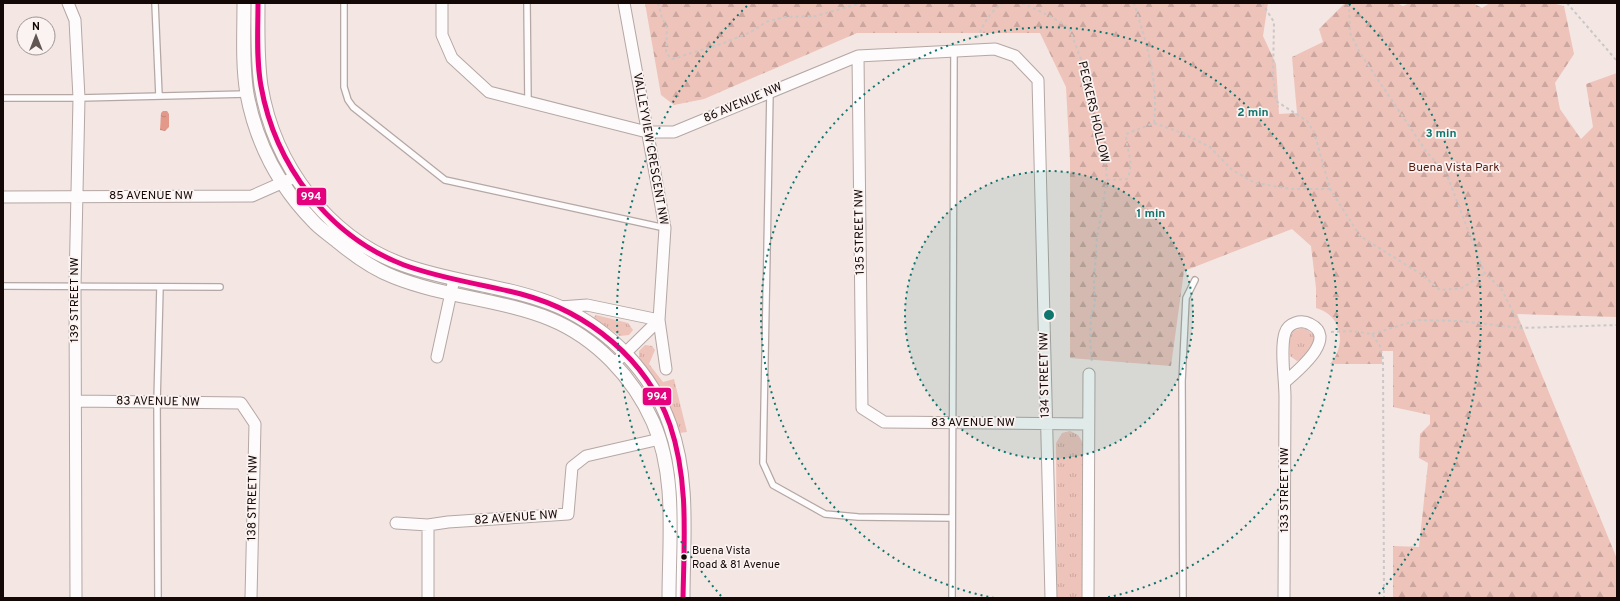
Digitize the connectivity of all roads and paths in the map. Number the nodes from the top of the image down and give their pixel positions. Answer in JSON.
{"nodes":[{"id":1,"x":68,"y":3,"type":"edge"},
{"id":2,"x":155,"y":3,"type":"edge"},
{"id":3,"x":244,"y":3,"type":"edge"},
{"id":4,"x":258,"y":3,"type":"edge"},
{"id":5,"x":344,"y":3,"type":"edge"},
{"id":6,"x":442,"y":3,"type":"edge"},
{"id":7,"x":527,"y":3,"type":"edge"},
{"id":8,"x":624,"y":3,"type":"edge"},
{"id":9,"x":658,"y":3,"type":"edge"},
{"id":10,"x":861,"y":3,"type":"edge"},
{"id":11,"x":1003,"y":3,"type":"edge"},
{"id":12,"x":1022,"y":3,"type":"edge"},
{"id":13,"x":1134,"y":3,"type":"edge"},
{"id":14,"x":1262,"y":3,"type":"edge"},
{"id":15,"x":1349,"y":3,"type":"edge"},
{"id":16,"x":1567,"y":3,"type":"edge"},
{"id":17,"x":1572,"y":3,"type":"edge"},
{"id":18,"x":1570,"y":7,"type":"junction"},
{"id":19,"x":954,"y":50,"type":"junction"},
{"id":20,"x":972,"y":50,"type":"junction"},
{"id":21,"x":858,"y":56,"type":"junction"},
{"id":22,"x":1617,"y":61,"type":"edge"},
{"id":23,"x":1038,"y":80,"type":"joint"},
{"id":24,"x":770,"y":92,"type":"junction"},
{"id":25,"x":247,"y":94,"type":"junction"},
{"id":26,"x":159,"y":96,"type":"junction"},
{"id":27,"x":3,"y":98,"type":"edge"},
{"id":28,"x":79,"y":98,"type":"junction"},
{"id":29,"x":528,"y":102,"type":"junction"},
{"id":30,"x":1154,"y":122,"type":"junction"},
{"id":31,"x":647,"y":132,"type":"junction"},
{"id":32,"x":295,"y":177,"type":"junction"},
{"id":33,"x":1107,"y":180,"type":"junction"},
{"id":34,"x":282,"y":184,"type":"junction"},
{"id":35,"x":1330,"y":189,"type":"junction"},
{"id":36,"x":3,"y":197,"type":"edge"},
{"id":37,"x":75,"y":197,"type":"junction"},
{"id":38,"x":665,"y":228,"type":"junction"},
{"id":39,"x":1485,"y":273,"type":"junction"},
{"id":40,"x":454,"y":280,"type":"junction"},
{"id":41,"x":1195,"y":280,"type":"dead end"},
{"id":42,"x":3,"y":286,"type":"edge"},
{"id":43,"x":75,"y":286,"type":"junction"},
{"id":44,"x":160,"y":287,"type":"junction"},
{"id":45,"x":220,"y":287,"type":"dead end"},
{"id":46,"x":451,"y":294,"type":"junction"},
{"id":47,"x":560,"y":307,"type":"junction"},
{"id":48,"x":659,"y":320,"type":"junction"},
{"id":49,"x":1617,"y":324,"type":"edge"},
{"id":50,"x":1521,"y":328,"type":"junction"},
{"id":51,"x":1318,"y":333,"type":"junction"},
{"id":52,"x":1372,"y":334,"type":"junction"},
{"id":53,"x":626,"y":354,"type":"junction"},
{"id":54,"x":437,"y":357,"type":"dead end"},
{"id":55,"x":614,"y":364,"type":"junction"},
{"id":56,"x":666,"y":369,"type":"dead end"},
{"id":57,"x":1089,"y":374,"type":"joint"},
{"id":58,"x":1285,"y":382,"type":"junction"},
{"id":59,"x":76,"y":401,"type":"junction"},
{"id":60,"x":157,"y":402,"type":"junction"},
{"id":61,"x":241,"y":403,"type":"joint"},
{"id":62,"x":862,"y":408,"type":"joint"},
{"id":63,"x":953,"y":423,"type":"junction"},
{"id":64,"x":1046,"y":423,"type":"junction"},
{"id":65,"x":1088,"y":424,"type":"junction"},
{"id":66,"x":660,"y":439,"type":"junction"},
{"id":67,"x":952,"y":518,"type":"junction"},
{"id":68,"x":396,"y":522,"type":"dead end"},
{"id":69,"x":428,"y":525,"type":"junction"},
{"id":70,"x":76,"y":598,"type":"edge"},
{"id":71,"x":158,"y":598,"type":"edge"},
{"id":72,"x":251,"y":598,"type":"edge"},
{"id":73,"x":428,"y":598,"type":"edge"},
{"id":74,"x":669,"y":598,"type":"edge"},
{"id":75,"x":683,"y":598,"type":"edge"},
{"id":76,"x":952,"y":598,"type":"edge"},
{"id":77,"x":1051,"y":598,"type":"edge"},
{"id":78,"x":1088,"y":598,"type":"edge"},
{"id":79,"x":1183,"y":598,"type":"edge"},
{"id":80,"x":1284,"y":598,"type":"edge"},
{"id":81,"x":1384,"y":598,"type":"edge"}],
"edges":[{"from":1,"to":28,"type":"street","name":"139 STREET NW"},
{"from":2,"to":26,"type":"lane"},
{"from":3,"to":25,"type":"street"},
{"from":4,"to":32,"type":"street"},
{"from":5,"to":38,"type":"lane"},
{"from":6,"to":29,"type":"street","name":"86 AVENUE NW"},
{"from":7,"to":29,"type":"lane"},
{"from":8,"to":31,"type":"street","name":"VALLEYVIEW CRESCENT NW"},
{"from":9,"to":10,"type":"path"},
{"from":11,"to":20,"type":"path"},
{"from":12,"to":33,"type":"path","name":"PECKERS HOLLOW"},
{"from":13,"to":30,"type":"path"},
{"from":14,"to":35,"type":"path"},
{"from":15,"to":39,"type":"path"},
{"from":16,"to":18,"type":"path"},
{"from":17,"to":18,"type":"path"},
{"from":18,"to":22,"type":"path"},
{"from":19,"to":20,"type":"street","name":"86 AVENUE NW"},
{"from":19,"to":21,"type":"street","name":"86 AVENUE NW"},
{"from":19,"to":63,"type":"lane"},
{"from":20,"to":23,"type":"street","name":"86 AVENUE NW"},
{"from":21,"to":24,"type":"street","name":"86 AVENUE NW"},
{"from":21,"to":62,"type":"street","name":"135 STREET NW"},
{"from":23,"to":64,"type":"street","name":"134 STREET NW"},
{"from":24,"to":31,"type":"street","name":"86 AVENUE NW"},
{"from":24,"to":67,"type":"lane"},
{"from":25,"to":26,"type":"lane"},
{"from":25,"to":34,"type":"street"},
{"from":26,"to":28,"type":"lane"},
{"from":27,"to":28,"type":"lane"},
{"from":28,"to":37,"type":"street","name":"139 STREET NW"},
{"from":29,"to":31,"type":"street","name":"86 AVENUE NW"},
{"from":30,"to":33,"type":"path"},
{"from":30,"to":35,"type":"path"},
{"from":31,"to":38,"type":"street","name":"VALLEYVIEW CRESCENT NW"},
{"from":32,"to":34,"type":"street","name":"85 AVENUE NW"},
{"from":32,"to":40,"type":"street"},
{"from":33,"to":57,"type":"path","name":"PECKERS HOLLOW"},
{"from":34,"to":37,"type":"street","name":"85 AVENUE NW"},
{"from":34,"to":46,"type":"street"},
{"from":35,"to":39,"type":"path"},
{"from":36,"to":37,"type":"street","name":"85 AVENUE NW"},
{"from":37,"to":43,"type":"street","name":"139 STREET NW"},
{"from":38,"to":48,"type":"street","name":"VALLEYVIEW CRESCENT NW"},
{"from":39,"to":50,"type":"path"},
{"from":40,"to":46,"type":"street"},
{"from":40,"to":47,"type":"street"},
{"from":41,"to":79,"type":"lane"},
{"from":42,"to":43,"type":"lane"},
{"from":43,"to":44,"type":"lane"},
{"from":43,"to":59,"type":"street","name":"139 STREET NW"},
{"from":44,"to":45,"type":"lane"},
{"from":44,"to":60,"type":"lane"},
{"from":46,"to":54,"type":"street"},
{"from":46,"to":55,"type":"street"},
{"from":47,"to":48,"type":"street"},
{"from":47,"to":53,"type":"street"},
{"from":48,"to":53,"type":"street"},
{"from":48,"to":56,"type":"street","name":"VALLEYVIEW CRESCENT NW"},
{"from":49,"to":50,"type":"path"},
{"from":50,"to":52,"type":"path"},
{"from":51,"to":52,"type":"path"},
{"from":51,"to":58,"type":"street"},
{"from":51,"to":58,"type":"street","name":"133 STREET NW"},
{"from":52,"to":81,"type":"path"},
{"from":53,"to":55,"type":"street"},
{"from":53,"to":75,"type":"street"},
{"from":55,"to":66,"type":"street"},
{"from":57,"to":65,"type":"street"},
{"from":58,"to":80,"type":"street","name":"133 STREET NW"},
{"from":59,"to":60,"type":"street","name":"83 AVENUE NW"},
{"from":59,"to":70,"type":"street","name":"139 STREET NW"},
{"from":60,"to":61,"type":"street","name":"83 AVENUE NW"},
{"from":60,"to":71,"type":"lane"},
{"from":61,"to":72,"type":"street","name":"138 STREET NW"},
{"from":62,"to":63,"type":"street","name":"83 AVENUE NW"},
{"from":63,"to":64,"type":"street","name":"83 AVENUE NW"},
{"from":63,"to":67,"type":"lane"},
{"from":64,"to":65,"type":"street","name":"83 AVENUE NW"},
{"from":64,"to":77,"type":"street","name":"134 STREET NW"},
{"from":65,"to":78,"type":"street"},
{"from":66,"to":69,"type":"street","name":"82 AVENUE NW"},
{"from":66,"to":74,"type":"street"},
{"from":67,"to":76,"type":"lane"},
{"from":68,"to":69,"type":"street","name":"82 AVENUE NW"},
{"from":69,"to":73,"type":"street"}]}
